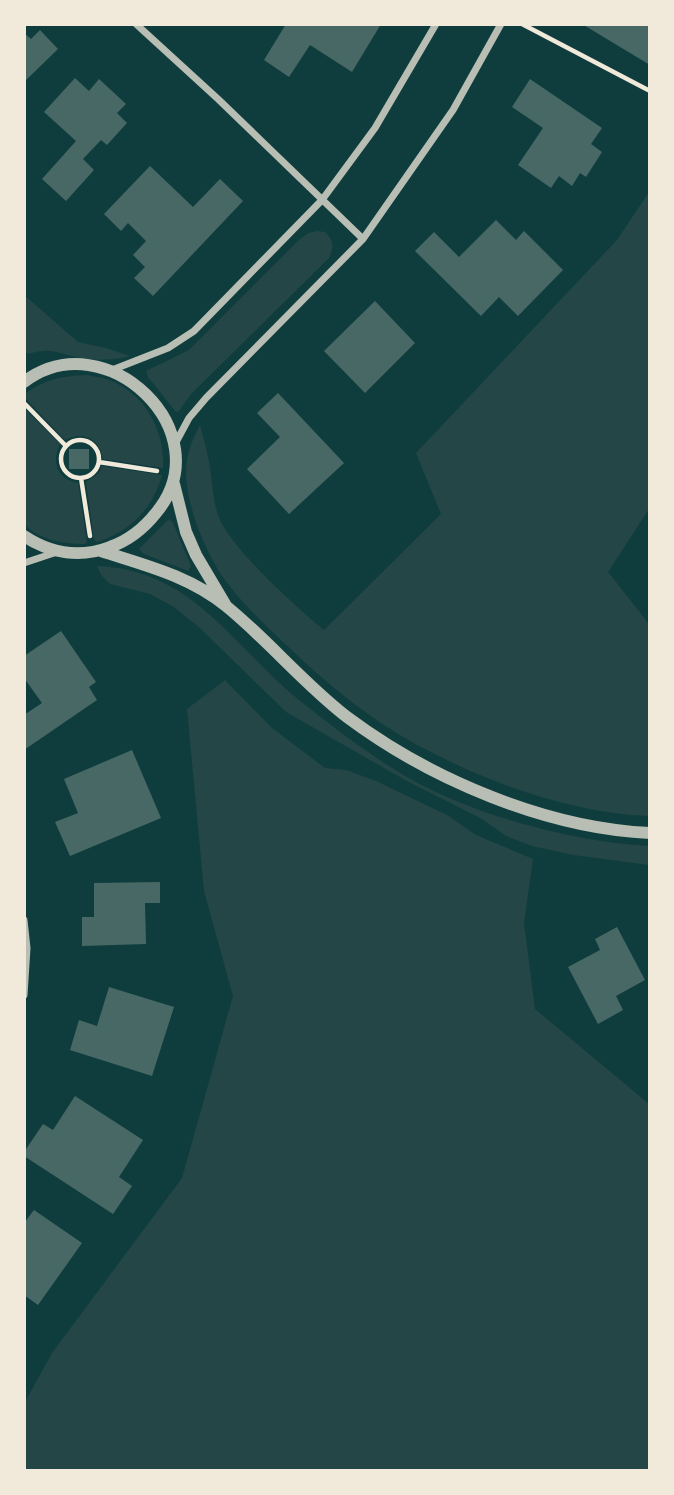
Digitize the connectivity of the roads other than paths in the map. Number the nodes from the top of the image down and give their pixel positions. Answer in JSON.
{"nodes":[{"id":1,"x":136,"y":24,"type":"edge"},
{"id":2,"x":436,"y":24,"type":"edge"},
{"id":3,"x":501,"y":24,"type":"edge"},
{"id":4,"x":322,"y":200,"type":"junction"},
{"id":5,"x":363,"y":239,"type":"junction"},
{"id":6,"x":112,"y":370,"type":"junction"},
{"id":7,"x":24,"y":382,"type":"edge"},
{"id":8,"x":174,"y":444,"type":"junction"},
{"id":9,"x":175,"y":478,"type":"junction"},
{"id":10,"x":24,"y":536,"type":"edge"},
{"id":11,"x":96,"y":547,"type":"junction"},
{"id":12,"x":59,"y":552,"type":"junction"},
{"id":13,"x":24,"y":563,"type":"edge"},
{"id":14,"x":225,"y":604,"type":"junction"},
{"id":15,"x":649,"y":833,"type":"edge"},
{"id":16,"x":24,"y":920,"type":"edge"},
{"id":17,"x":24,"y":995,"type":"edge"}],
"edges":[{"from":1,"to":4,"type":"street"},
{"from":2,"to":4,"type":"street"},
{"from":3,"to":5,"type":"street"},
{"from":4,"to":5,"type":"street"},
{"from":4,"to":6,"type":"street"},
{"from":5,"to":8,"type":"street"},
{"from":6,"to":7,"type":"street"},
{"from":6,"to":8,"type":"street"},
{"from":8,"to":9,"type":"street"},
{"from":9,"to":11,"type":"street"},
{"from":9,"to":14,"type":"street"},
{"from":10,"to":12,"type":"street"},
{"from":11,"to":12,"type":"street"},
{"from":11,"to":14,"type":"street"},
{"from":12,"to":13,"type":"street"},
{"from":14,"to":15,"type":"street"},
{"from":16,"to":17,"type":"street"}]}
